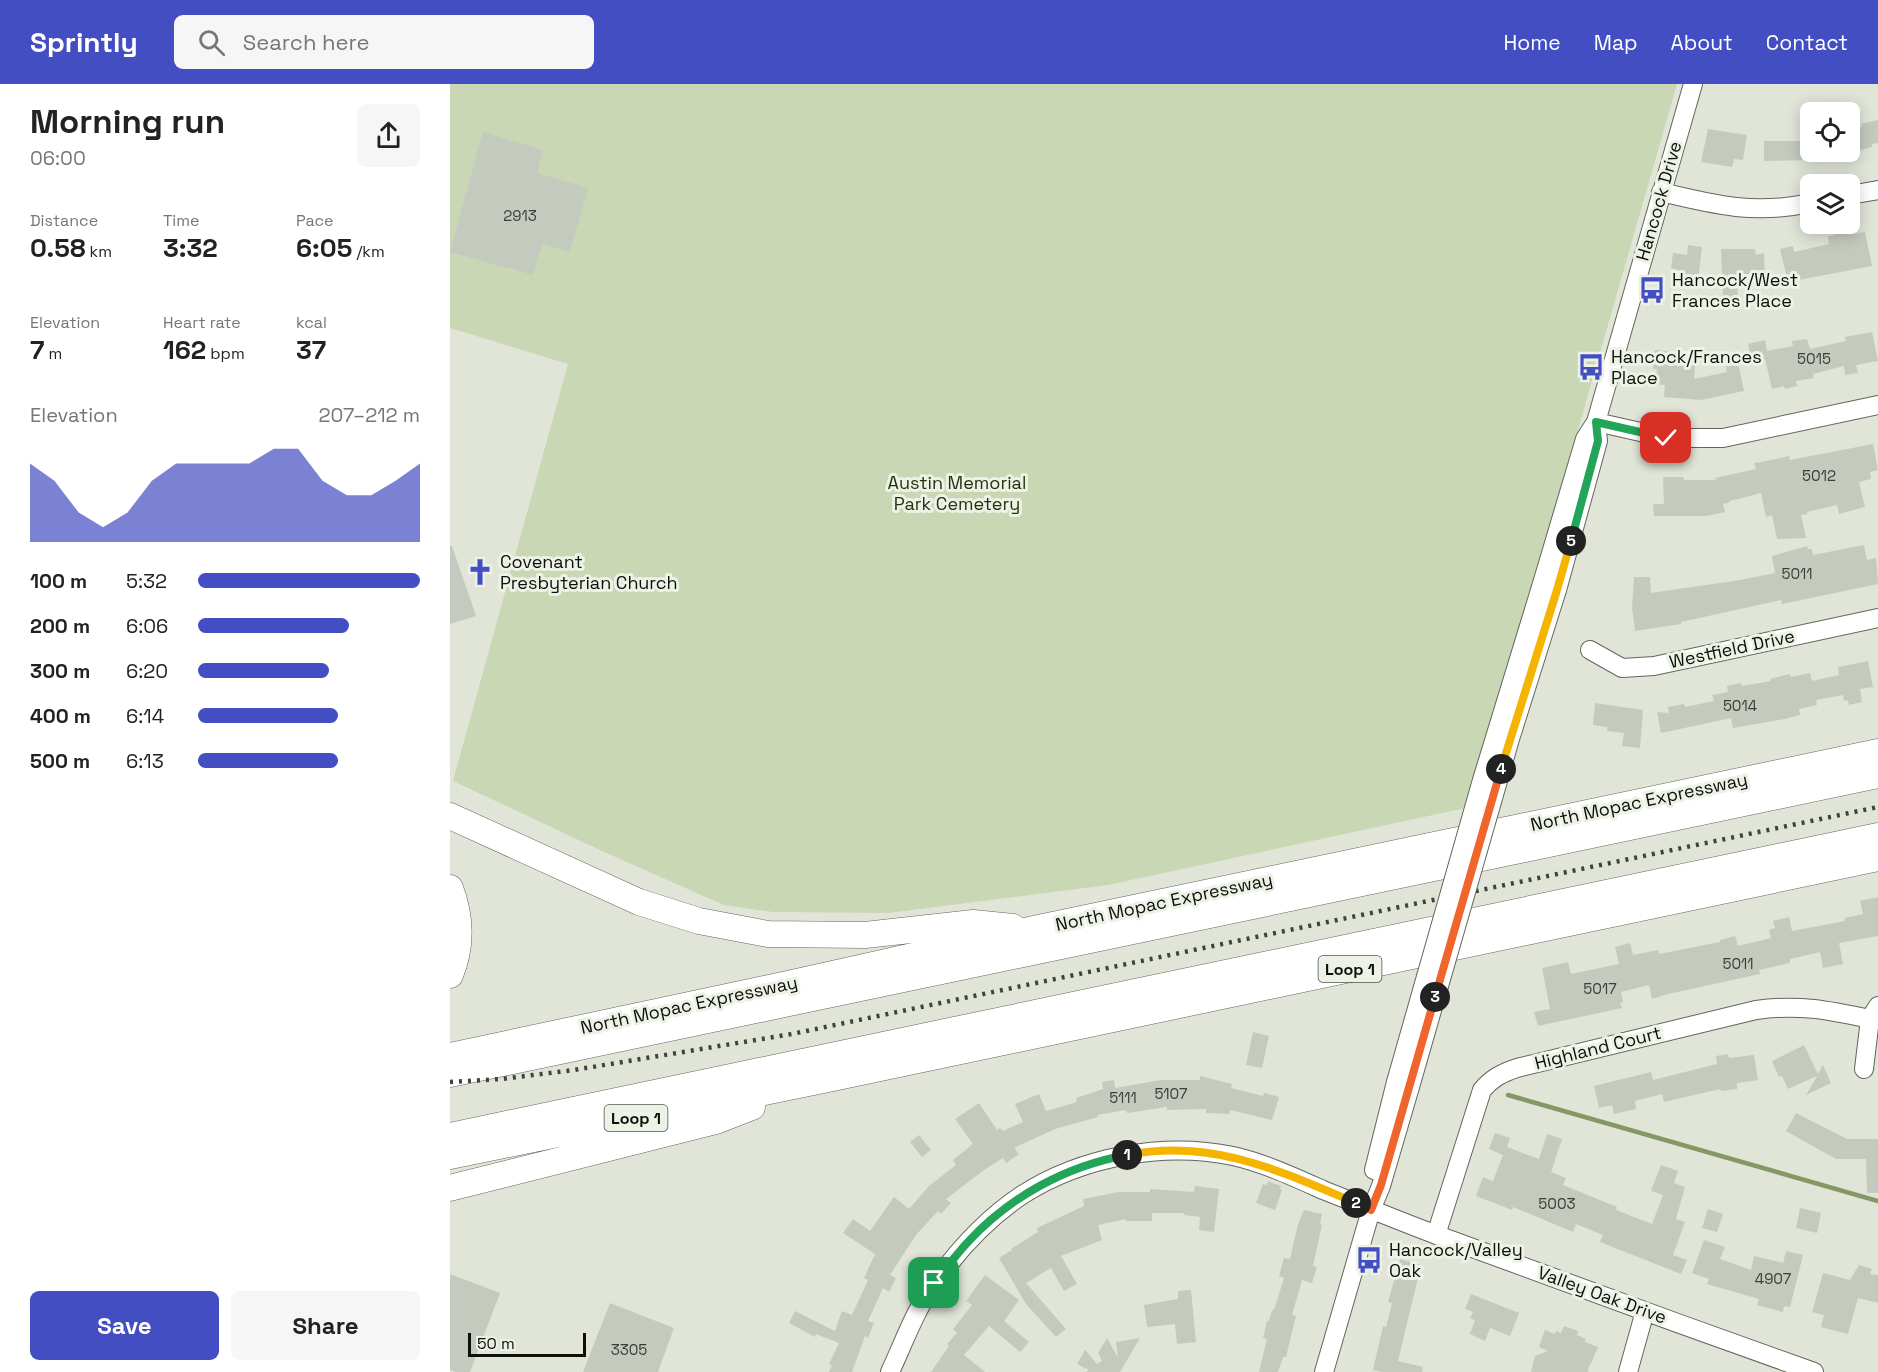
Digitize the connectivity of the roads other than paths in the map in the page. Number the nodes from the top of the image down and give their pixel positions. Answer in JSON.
{"nodes":[{"id":1,"x":1693,"y":84,"type":"edge"},
{"id":2,"x":1878,"y":190,"type":"edge"},
{"id":3,"x":1661,"y":192,"type":"junction"},
{"id":4,"x":1860,"y":193,"type":"edge"},
{"id":5,"x":1800,"y":205,"type":"edge"},
{"id":6,"x":1878,"y":405,"type":"edge"},
{"id":7,"x":1596,"y":422,"type":"junction"},
{"id":8,"x":1878,"y":618,"type":"edge"},
{"id":9,"x":1590,"y":650,"type":"dead end"},
{"id":10,"x":1878,"y":752,"type":"edge"},
{"id":11,"x":1878,"y":775,"type":"edge"},
{"id":12,"x":450,"y":816,"type":"edge"},
{"id":13,"x":1878,"y":836,"type":"edge"},
{"id":14,"x":1878,"y":858,"type":"edge"},
{"id":15,"x":450,"y":889,"type":"edge"},
{"id":16,"x":1034,"y":929,"type":"junction"},
{"id":17,"x":450,"y":975,"type":"edge"},
{"id":18,"x":799,"y":992,"type":"junction"},
{"id":19,"x":1874,"y":1012,"type":"edge"},
{"id":20,"x":450,"y":1056,"type":"edge"},
{"id":21,"x":1864,"y":1069,"type":"dead end"},
{"id":22,"x":450,"y":1074,"type":"edge"},
{"id":23,"x":823,"y":1080,"type":"junction"},
{"id":24,"x":450,"y":1136,"type":"edge"},
{"id":25,"x":450,"y":1156,"type":"edge"},
{"id":26,"x":450,"y":1188,"type":"edge"},
{"id":27,"x":1371,"y":1210,"type":"junction"},
{"id":28,"x":1436,"y":1234,"type":"junction"},
{"id":29,"x":1645,"y":1311,"type":"junction"},
{"id":30,"x":890,"y":1372,"type":"edge"},
{"id":31,"x":1324,"y":1372,"type":"edge"},
{"id":32,"x":1628,"y":1372,"type":"edge"},
{"id":33,"x":1814,"y":1372,"type":"edge"}],
"edges":[{"from":1,"to":3,"type":"street","name":"Hancock Drive"},
{"from":2,"to":4,"type":"street"},
{"from":3,"to":5,"type":"street"},
{"from":3,"to":7,"type":"street","name":"Hancock Drive"},
{"from":6,"to":7,"type":"street"},
{"from":7,"to":27,"type":"street","name":"Hancock Drive","bridge":true},
{"from":8,"to":9,"type":"street","name":"Westfield Drive"},
{"from":10,"to":16,"type":"highway","name":"North Mopac Expressway"},
{"from":11,"to":18,"type":"highway"},
{"from":12,"to":16,"type":"highway"},
{"from":13,"to":24,"type":"highway"},
{"from":14,"to":23,"type":"highway","number":"Loop 1"},
{"from":15,"to":17,"type":"highway"},
{"from":16,"to":18,"type":"highway","name":"North Mopac Expressway"},
{"from":18,"to":20,"type":"highway","name":"North Mopac Expressway"},
{"from":18,"to":22,"type":"highway"},
{"from":19,"to":21,"type":"street"},
{"from":19,"to":28,"type":"street","name":"Highland Court"},
{"from":23,"to":25,"type":"highway","number":"Loop 1"},
{"from":23,"to":26,"type":"highway"},
{"from":27,"to":28,"type":"street","name":"Valley Oak Drive"},
{"from":27,"to":30,"type":"street","name":"Valley Oak Drive"},
{"from":27,"to":31,"type":"street","name":"Hancock Drive"},
{"from":28,"to":29,"type":"street","name":"Valley Oak Drive"},
{"from":29,"to":32,"type":"street"},
{"from":29,"to":33,"type":"street","name":"Valley Oak Drive"}]}
